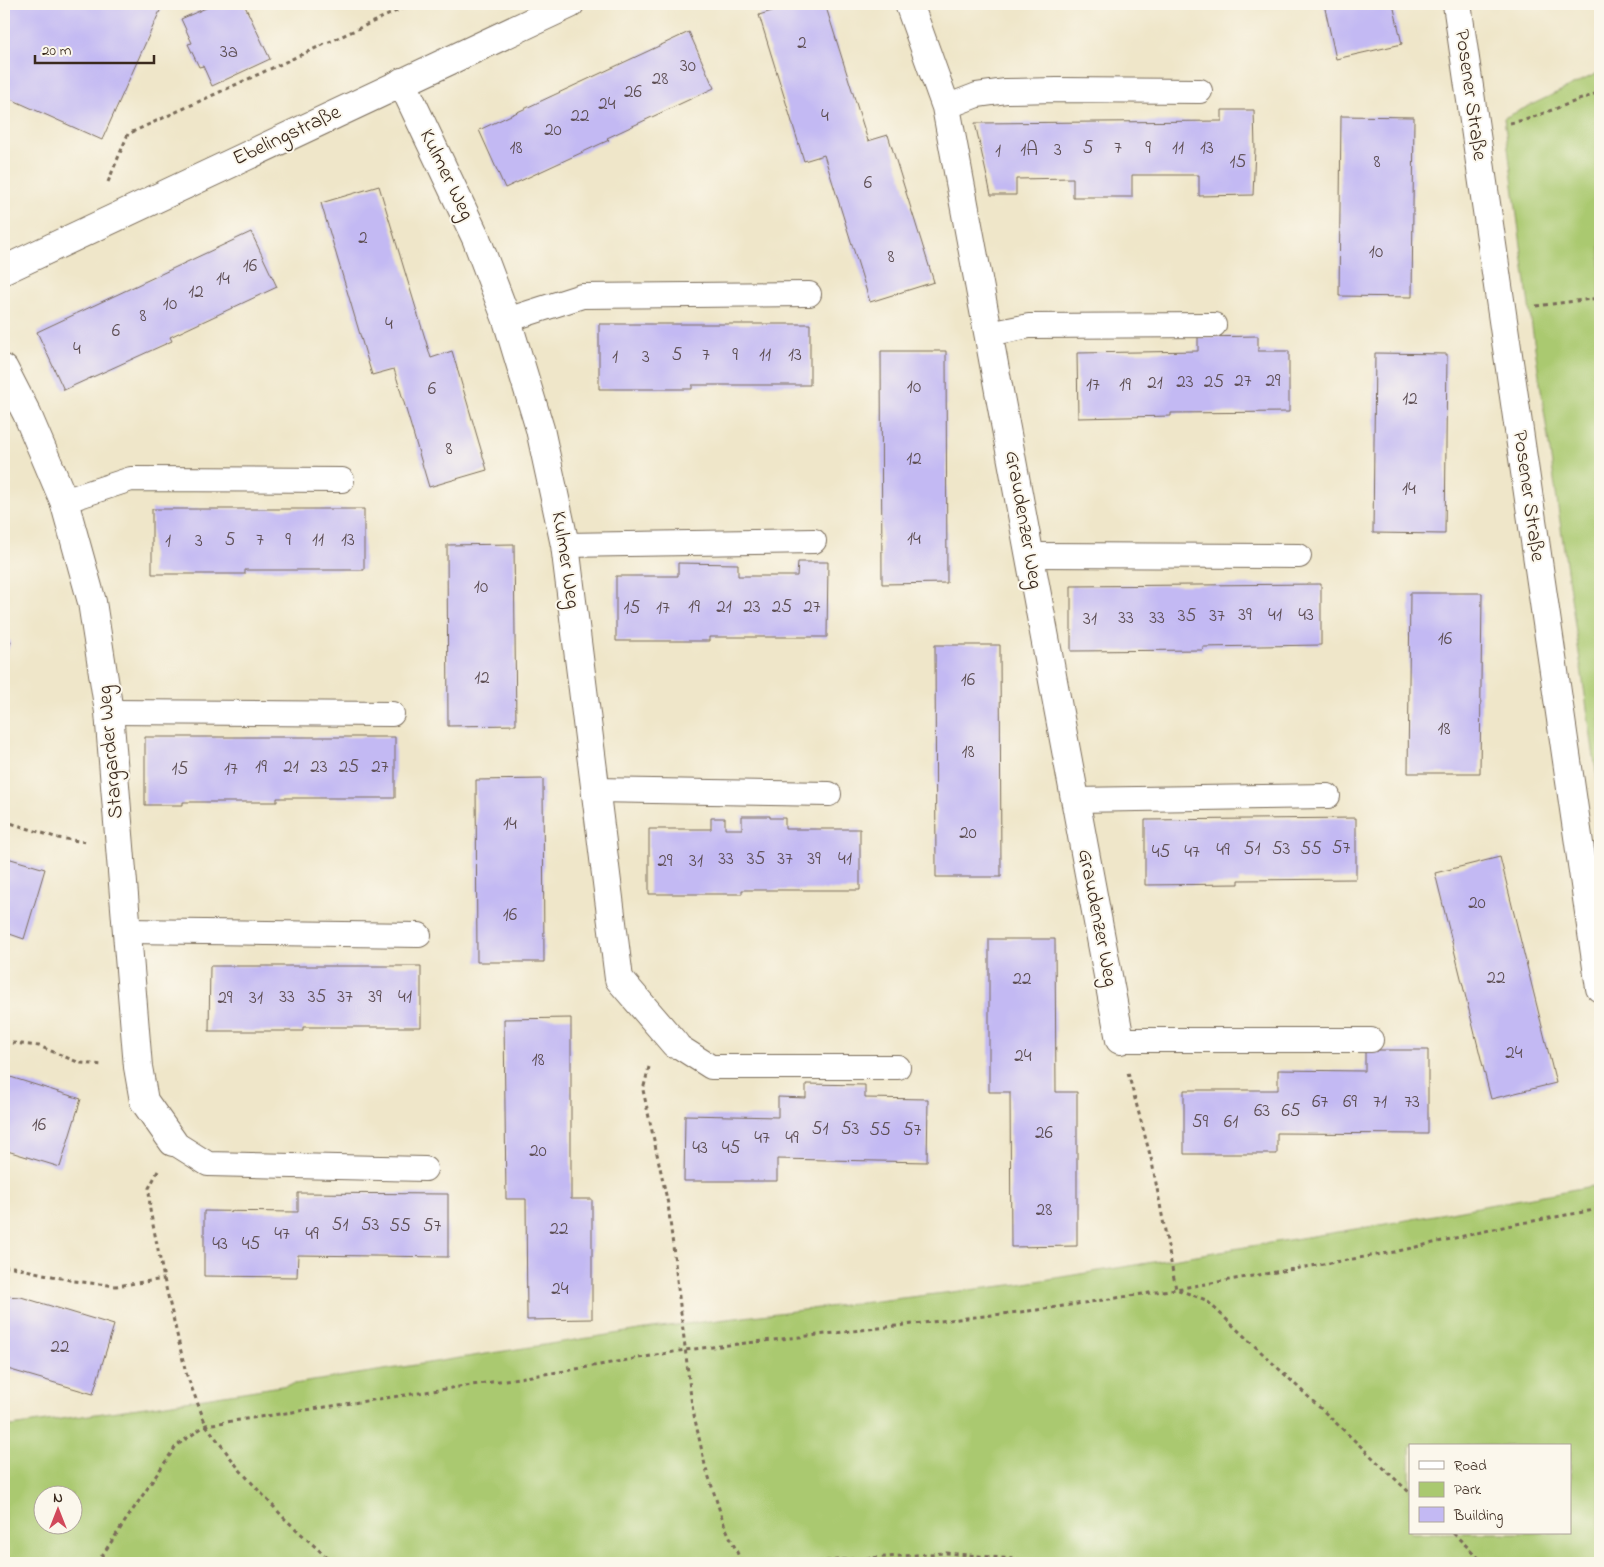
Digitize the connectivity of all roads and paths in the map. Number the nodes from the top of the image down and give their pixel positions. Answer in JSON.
{"nodes":[{"id":1,"x":412,"y":4,"type":"edge"},
{"id":2,"x":570,"y":4,"type":"edge"},
{"id":3,"x":909,"y":4,"type":"edge"},
{"id":4,"x":1457,"y":4,"type":"edge"},
{"id":5,"x":402,"y":82,"type":"junction"},
{"id":6,"x":1200,"y":91,"type":"dead end"},
{"id":7,"x":1600,"y":92,"type":"edge"},
{"id":8,"x":946,"y":107,"type":"junction"},
{"id":9,"x":1475,"y":129,"type":"junction"},
{"id":10,"x":88,"y":230,"type":"junction"},
{"id":11,"x":4,"y":270,"type":"edge"},
{"id":12,"x":809,"y":294,"type":"dead end"},
{"id":13,"x":1600,"y":298,"type":"edge"},
{"id":14,"x":1501,"y":310,"type":"junction"},
{"id":15,"x":507,"y":320,"type":"junction"},
{"id":16,"x":1214,"y":325,"type":"dead end"},
{"id":17,"x":989,"y":334,"type":"junction"},
{"id":18,"x":4,"y":369,"type":"edge"},
{"id":19,"x":342,"y":480,"type":"dead end"},
{"id":20,"x":64,"y":501,"type":"junction"},
{"id":21,"x":814,"y":541,"type":"dead end"},
{"id":22,"x":566,"y":545,"type":"junction"},
{"id":23,"x":1030,"y":555,"type":"junction"},
{"id":24,"x":1299,"y":556,"type":"dead end"},
{"id":25,"x":109,"y":712,"type":"junction"},
{"id":26,"x":392,"y":714,"type":"dead end"},
{"id":27,"x":594,"y":790,"type":"junction"},
{"id":28,"x":829,"y":794,"type":"dead end"},
{"id":29,"x":1328,"y":796,"type":"dead end"},
{"id":30,"x":1075,"y":800,"type":"junction"},
{"id":31,"x":4,"y":821,"type":"edge"},
{"id":32,"x":119,"y":846,"type":"junction"},
{"id":33,"x":126,"y":931,"type":"junction"},
{"id":34,"x":419,"y":935,"type":"dead end"},
{"id":35,"x":1600,"y":988,"type":"edge"},
{"id":36,"x":1120,"y":1040,"type":"junction"},
{"id":37,"x":1371,"y":1040,"type":"dead end"},
{"id":38,"x":4,"y":1042,"type":"edge"},
{"id":39,"x":675,"y":1044,"type":"junction"},
{"id":40,"x":138,"y":1067,"type":"junction"},
{"id":41,"x":898,"y":1067,"type":"dead end"},
{"id":42,"x":173,"y":1142,"type":"junction"},
{"id":43,"x":425,"y":1169,"type":"dead end"},
{"id":44,"x":1600,"y":1209,"type":"edge"},
{"id":45,"x":4,"y":1267,"type":"edge"},
{"id":46,"x":164,"y":1279,"type":"junction"},
{"id":47,"x":1176,"y":1289,"type":"junction"},
{"id":48,"x":685,"y":1350,"type":"junction"},
{"id":49,"x":206,"y":1425,"type":"junction"},
{"id":50,"x":1409,"y":1492,"type":"edge"},
{"id":51,"x":1454,"y":1534,"type":"edge"},
{"id":52,"x":97,"y":1563,"type":"edge"},
{"id":53,"x":333,"y":1563,"type":"edge"},
{"id":54,"x":742,"y":1563,"type":"edge"},
{"id":55,"x":794,"y":1563,"type":"edge"},
{"id":56,"x":1060,"y":1563,"type":"edge"},
{"id":57,"x":1484,"y":1563,"type":"edge"}],
"edges":[{"from":1,"to":10,"type":"path"},
{"from":2,"to":5,"type":"street","name":"Ebelingstraße"},
{"from":3,"to":8,"type":"street","name":"Graudenzer Weg"},
{"from":4,"to":9,"type":"street","name":"Posener Straße"},
{"from":5,"to":10,"type":"street","name":"Ebelingstraße"},
{"from":5,"to":15,"type":"street","name":"Kulmer Weg"},
{"from":6,"to":8,"type":"lane"},
{"from":7,"to":9,"type":"path"},
{"from":8,"to":17,"type":"street","name":"Graudenzer Weg"},
{"from":9,"to":14,"type":"street","name":"Posener Straße"},
{"from":10,"to":11,"type":"street","name":"Ebelingstraße"},
{"from":12,"to":15,"type":"lane"},
{"from":13,"to":14,"type":"path"},
{"from":14,"to":35,"type":"street","name":"Posener Straße"},
{"from":15,"to":22,"type":"street","name":"Kulmer Weg"},
{"from":16,"to":17,"type":"lane"},
{"from":17,"to":23,"type":"street","name":"Graudenzer Weg"},
{"from":18,"to":20,"type":"street","name":"Stargarder Weg"},
{"from":19,"to":20,"type":"lane"},
{"from":20,"to":25,"type":"street","name":"Stargarder Weg"},
{"from":21,"to":22,"type":"lane"},
{"from":22,"to":27,"type":"street","name":"Kulmer Weg"},
{"from":23,"to":24,"type":"lane"},
{"from":23,"to":30,"type":"street","name":"Graudenzer Weg"},
{"from":25,"to":26,"type":"lane"},
{"from":25,"to":32,"type":"street","name":"Stargarder Weg"},
{"from":27,"to":28,"type":"lane"},
{"from":27,"to":39,"type":"street","name":"Kulmer Weg"},
{"from":29,"to":30,"type":"lane"},
{"from":30,"to":36,"type":"street","name":"Graudenzer Weg"},
{"from":31,"to":32,"type":"path"},
{"from":32,"to":33,"type":"street","name":"Stargarder Weg"},
{"from":33,"to":34,"type":"lane"},
{"from":33,"to":40,"type":"street","name":"Stargarder Weg"},
{"from":36,"to":37,"type":"lane"},
{"from":36,"to":47,"type":"path"},
{"from":38,"to":40,"type":"path"},
{"from":39,"to":41,"type":"lane"},
{"from":39,"to":48,"type":"path"},
{"from":40,"to":42,"type":"street","name":"Stargarder Weg"},
{"from":42,"to":43,"type":"lane"},
{"from":42,"to":46,"type":"path"},
{"from":44,"to":47,"type":"path"},
{"from":45,"to":46,"type":"path"},
{"from":46,"to":49,"type":"path"},
{"from":47,"to":48,"type":"path"},
{"from":47,"to":50,"type":"path"},
{"from":48,"to":49,"type":"path"},
{"from":48,"to":54,"type":"path"},
{"from":49,"to":52,"type":"path"},
{"from":49,"to":53,"type":"path"},
{"from":51,"to":57,"type":"path"},
{"from":55,"to":56,"type":"path"}]}
